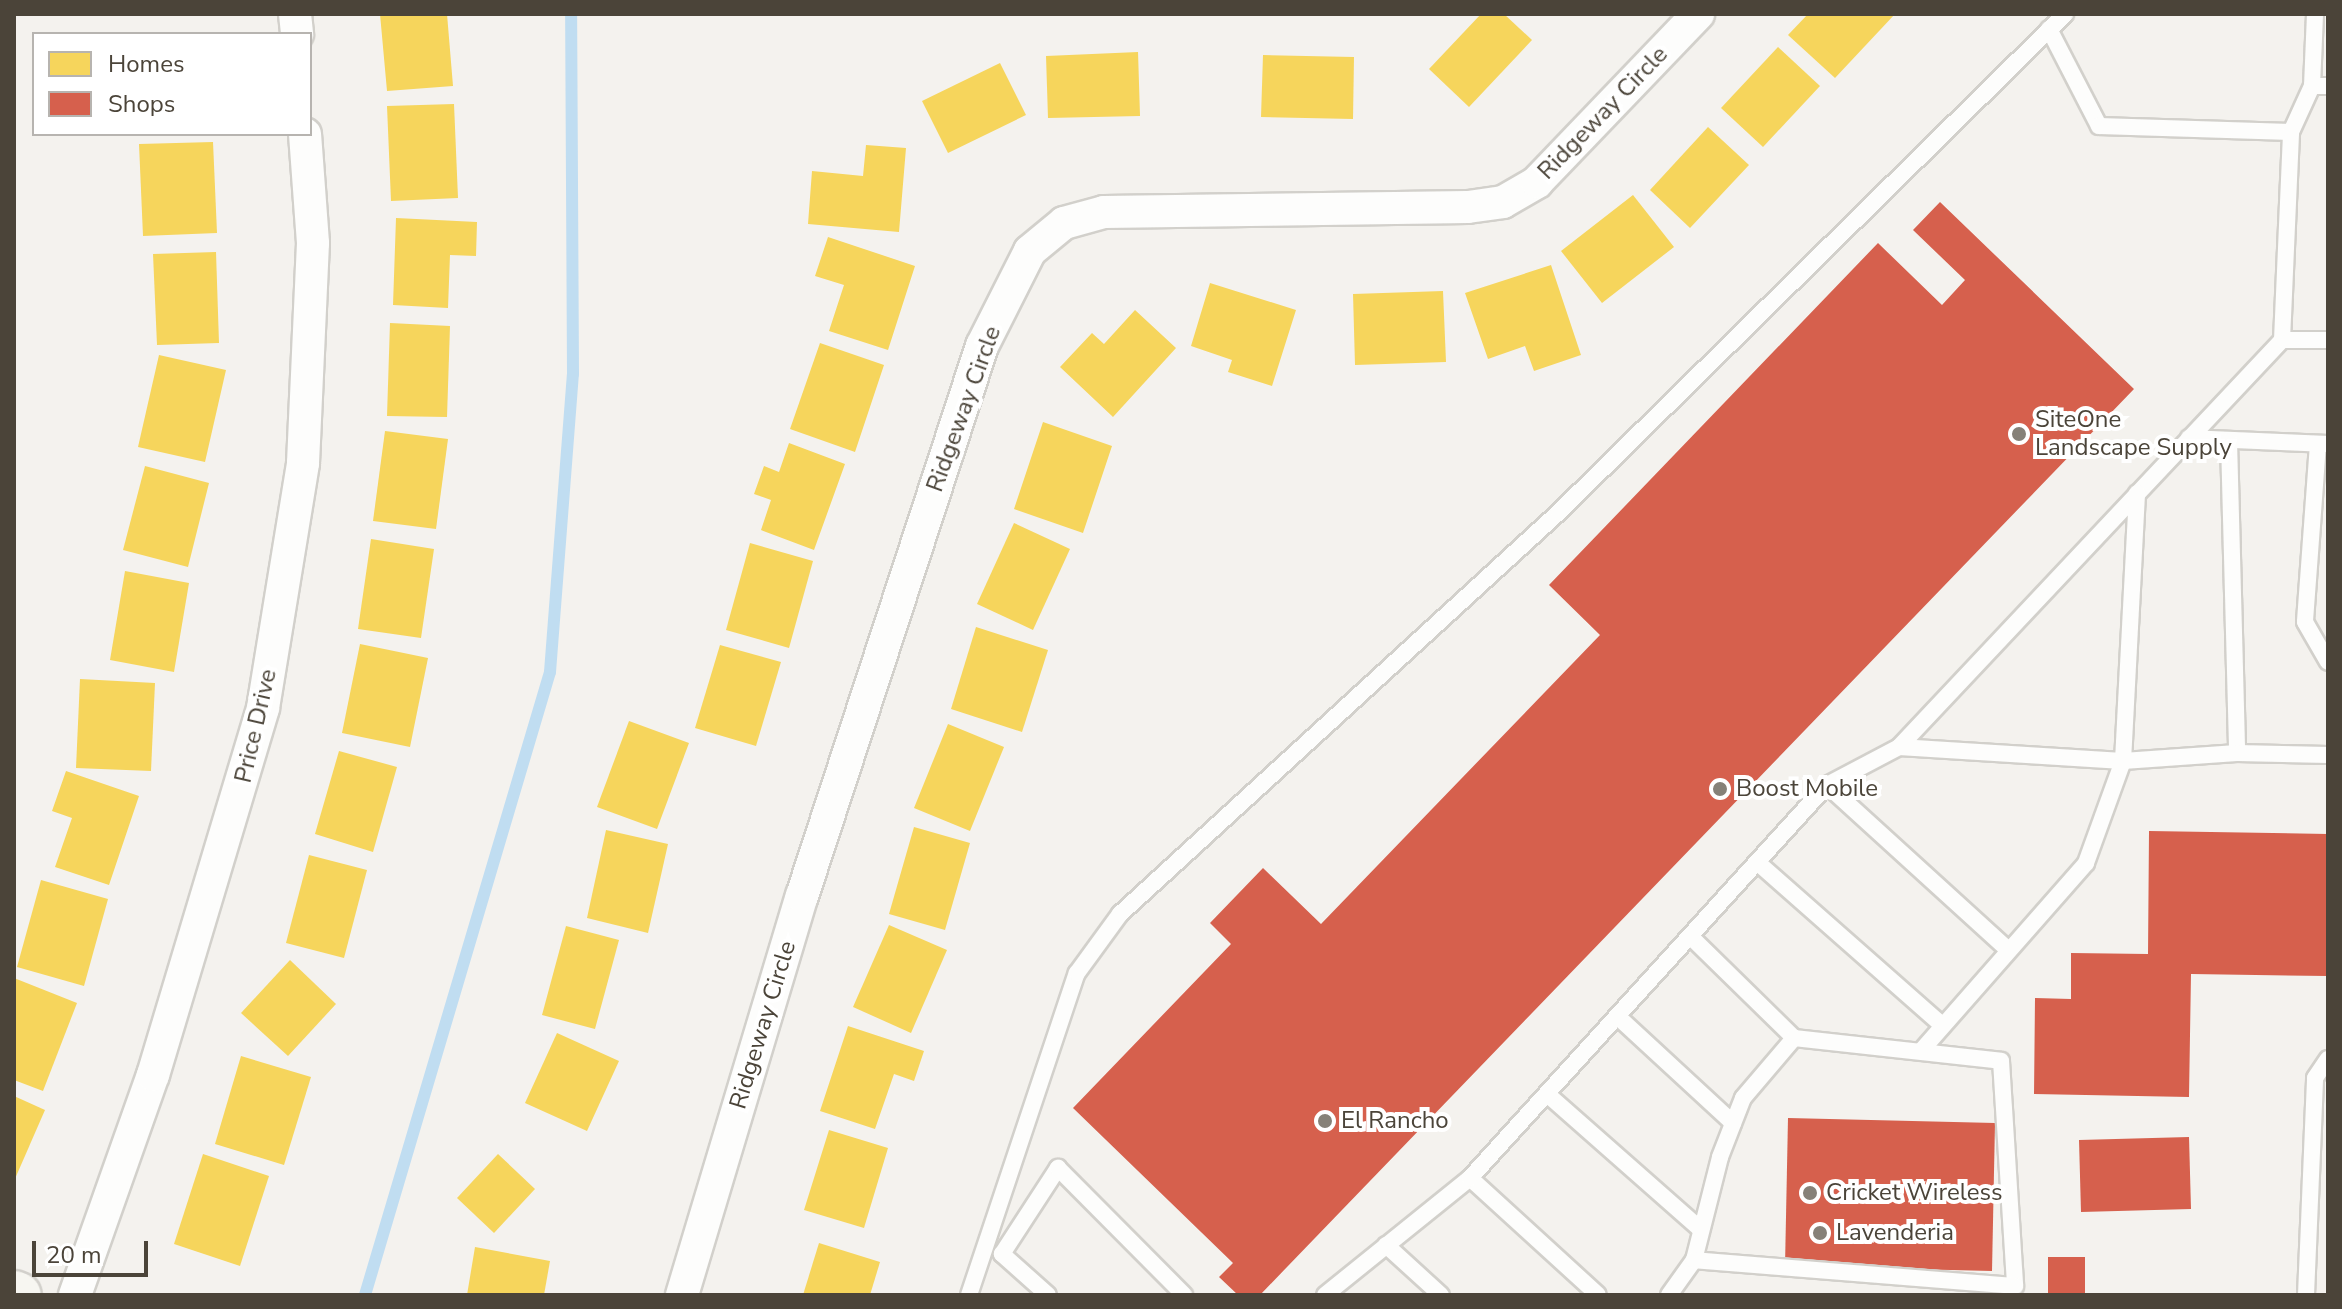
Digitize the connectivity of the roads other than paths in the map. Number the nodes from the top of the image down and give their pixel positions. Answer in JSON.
{"nodes":[{"id":1,"x":1698,"y":14,"type":"edge"},
{"id":2,"x":2065,"y":14,"type":"edge"},
{"id":3,"x":2315,"y":14,"type":"edge"},
{"id":4,"x":2049,"y":29,"type":"junction"},
{"id":5,"x":2320,"y":86,"type":"edge"},
{"id":6,"x":2291,"y":132,"type":"junction"},
{"id":7,"x":305,"y":136,"type":"edge"},
{"id":8,"x":2282,"y":340,"type":"junction"},
{"id":9,"x":2328,"y":340,"type":"edge"},
{"id":10,"x":2189,"y":438,"type":"junction"},
{"id":11,"x":2229,"y":441,"type":"junction"},
{"id":12,"x":2323,"y":444,"type":"edge"},
{"id":13,"x":2137,"y":493,"type":"junction"},
{"id":14,"x":2328,"y":662,"type":"edge"},
{"id":15,"x":1899,"y":747,"type":"junction"},
{"id":16,"x":2237,"y":753,"type":"junction"},
{"id":17,"x":2328,"y":755,"type":"edge"},
{"id":18,"x":2123,"y":761,"type":"junction"},
{"id":19,"x":1827,"y":785,"type":"junction"},
{"id":20,"x":1757,"y":862,"type":"junction"},
{"id":21,"x":1690,"y":936,"type":"junction"},
{"id":22,"x":2007,"y":949,"type":"junction"},
{"id":23,"x":1617,"y":1016,"type":"junction"},
{"id":24,"x":1942,"y":1025,"type":"junction"},
{"id":25,"x":1794,"y":1038,"type":"junction"},
{"id":26,"x":1921,"y":1051,"type":"junction"},
{"id":27,"x":2328,"y":1059,"type":"edge"},
{"id":28,"x":1547,"y":1094,"type":"junction"},
{"id":29,"x":1733,"y":1123,"type":"junction"},
{"id":30,"x":1470,"y":1178,"type":"junction"},
{"id":31,"x":1701,"y":1230,"type":"junction"},
{"id":32,"x":1386,"y":1245,"type":"junction"},
{"id":33,"x":1694,"y":1260,"type":"junction"},
{"id":34,"x":75,"y":1295,"type":"edge"},
{"id":35,"x":682,"y":1295,"type":"edge"},
{"id":36,"x":969,"y":1295,"type":"edge"},
{"id":37,"x":1048,"y":1295,"type":"edge"},
{"id":38,"x":1184,"y":1295,"type":"edge"},
{"id":39,"x":1325,"y":1295,"type":"edge"},
{"id":40,"x":1441,"y":1295,"type":"edge"},
{"id":41,"x":1598,"y":1295,"type":"edge"},
{"id":42,"x":1669,"y":1295,"type":"edge"},
{"id":43,"x":2306,"y":1295,"type":"edge"}],
"edges":[{"from":1,"to":35,"type":"street","name":"Ridgeway Circle"},
{"from":2,"to":4,"type":"lane"},
{"from":3,"to":5,"type":"lane"},
{"from":4,"to":6,"type":"lane"},
{"from":4,"to":36,"type":"lane"},
{"from":5,"to":6,"type":"lane"},
{"from":6,"to":8,"type":"lane"},
{"from":7,"to":34,"type":"street","name":"Price Drive"},
{"from":8,"to":9,"type":"lane"},
{"from":8,"to":10,"type":"lane"},
{"from":10,"to":11,"type":"lane"},
{"from":10,"to":13,"type":"lane"},
{"from":11,"to":12,"type":"lane"},
{"from":11,"to":16,"type":"lane"},
{"from":12,"to":14,"type":"lane"},
{"from":13,"to":15,"type":"lane"},
{"from":13,"to":18,"type":"lane"},
{"from":15,"to":18,"type":"lane"},
{"from":15,"to":19,"type":"lane"},
{"from":16,"to":17,"type":"lane"},
{"from":16,"to":18,"type":"lane"},
{"from":18,"to":22,"type":"lane"},
{"from":19,"to":20,"type":"lane"},
{"from":19,"to":22,"type":"lane"},
{"from":20,"to":21,"type":"lane"},
{"from":20,"to":24,"type":"lane"},
{"from":21,"to":23,"type":"lane"},
{"from":21,"to":25,"type":"lane"},
{"from":22,"to":24,"type":"lane"},
{"from":23,"to":28,"type":"lane"},
{"from":23,"to":29,"type":"lane"},
{"from":24,"to":26,"type":"lane"},
{"from":25,"to":26,"type":"lane"},
{"from":25,"to":29,"type":"lane"},
{"from":26,"to":33,"type":"lane"},
{"from":27,"to":43,"type":"lane"},
{"from":28,"to":30,"type":"lane"},
{"from":28,"to":31,"type":"lane"},
{"from":29,"to":31,"type":"lane"},
{"from":30,"to":32,"type":"lane"},
{"from":30,"to":41,"type":"lane"},
{"from":31,"to":33,"type":"lane"},
{"from":32,"to":39,"type":"lane"},
{"from":32,"to":40,"type":"lane"},
{"from":33,"to":42,"type":"lane"},
{"from":37,"to":38,"type":"lane"}]}
